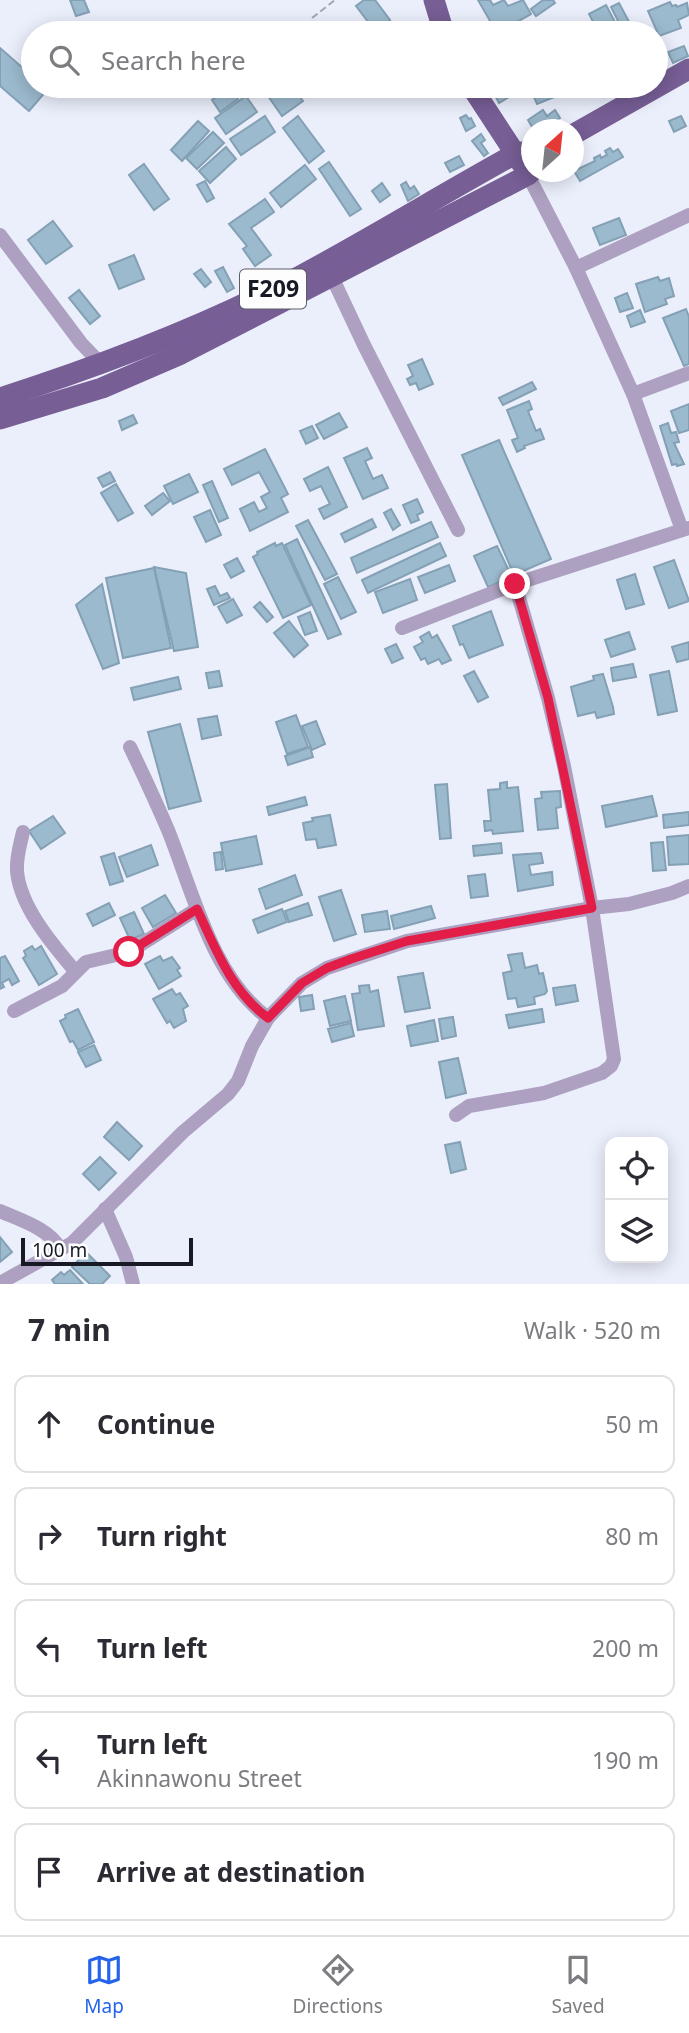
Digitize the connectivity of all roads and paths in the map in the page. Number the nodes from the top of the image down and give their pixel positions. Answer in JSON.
{"nodes":[{"id":1,"x":335,"y":0,"type":"edge"},
{"id":2,"x":434,"y":0,"type":"edge"},
{"id":3,"x":312,"y":18,"type":"dead end"},
{"id":4,"x":440,"y":21,"type":"edge"},
{"id":5,"x":689,"y":69,"type":"edge"},
{"id":6,"x":668,"y":81,"type":"edge"},
{"id":7,"x":481,"y":98,"type":"edge"},
{"id":8,"x":637,"y":98,"type":"edge"},
{"id":9,"x":584,"y":128,"type":"edge"},
{"id":10,"x":521,"y":147,"type":"edge"},
{"id":11,"x":521,"y":153,"type":"edge"},
{"id":12,"x":521,"y":178,"type":"edge"},
{"id":13,"x":534,"y":182,"type":"edge"},
{"id":14,"x":689,"y":215,"type":"edge"},
{"id":15,"x":0,"y":235,"type":"edge"},
{"id":16,"x":576,"y":268,"type":"junction"},
{"id":17,"x":332,"y":277,"type":"junction"},
{"id":18,"x":103,"y":365,"type":"junction"},
{"id":19,"x":689,"y":373,"type":"edge"},
{"id":20,"x":633,"y":394,"type":"junction"},
{"id":21,"x":0,"y":398,"type":"edge"},
{"id":22,"x":0,"y":419,"type":"edge"},
{"id":23,"x":686,"y":529,"type":"edge"},
{"id":24,"x":458,"y":530,"type":"dead end"},
{"id":25,"x":515,"y":584,"type":"junction"},
{"id":26,"x":402,"y":628,"type":"dead end"},
{"id":27,"x":130,"y":747,"type":"dead end"},
{"id":28,"x":23,"y":832,"type":"dead end"},
{"id":29,"x":15,"y":874,"type":"dead end"},
{"id":30,"x":689,"y":886,"type":"edge"},
{"id":31,"x":592,"y":908,"type":"junction"},
{"id":32,"x":197,"y":909,"type":"junction"},
{"id":33,"x":75,"y":971,"type":"junction"},
{"id":34,"x":14,"y":1010,"type":"dead end"},
{"id":35,"x":268,"y":1018,"type":"junction"},
{"id":36,"x":456,"y":1115,"type":"dead end"},
{"id":37,"x":105,"y":1209,"type":"junction"},
{"id":38,"x":0,"y":1211,"type":"edge"},
{"id":39,"x":60,"y":1249,"type":"junction"},
{"id":40,"x":0,"y":1283,"type":"edge"},
{"id":41,"x":133,"y":1284,"type":"edge"}],
"edges":[{"from":1,"to":3,"type":"path"},
{"from":2,"to":4,"type":"main road"},
{"from":5,"to":6,"type":"main road"},
{"from":7,"to":10,"type":"main road"},
{"from":8,"to":9,"type":"main road"},
{"from":11,"to":18,"type":"main road","number":"F209"},
{"from":12,"to":17,"type":"main road","number":"F209"},
{"from":13,"to":16,"type":"street"},
{"from":14,"to":16,"type":"street"},
{"from":15,"to":18,"type":"street"},
{"from":16,"to":20,"type":"street"},
{"from":17,"to":22,"type":"main road","number":"F209"},
{"from":17,"to":24,"type":"street"},
{"from":18,"to":21,"type":"main road","number":"F209"},
{"from":19,"to":20,"type":"street"},
{"from":20,"to":23,"type":"street"},
{"from":23,"to":25,"type":"street"},
{"from":25,"to":26,"type":"street"},
{"from":25,"to":31,"type":"street"},
{"from":27,"to":32,"type":"street"},
{"from":28,"to":33,"type":"street"},
{"from":29,"to":33,"type":"street"},
{"from":30,"to":31,"type":"street"},
{"from":31,"to":35,"type":"street"},
{"from":31,"to":36,"type":"street"},
{"from":32,"to":33,"type":"street"},
{"from":32,"to":35,"type":"street"},
{"from":33,"to":34,"type":"street"},
{"from":35,"to":37,"type":"street"},
{"from":37,"to":39,"type":"street"},
{"from":37,"to":41,"type":"street"},
{"from":38,"to":39,"type":"street"},
{"from":39,"to":40,"type":"street"}]}
